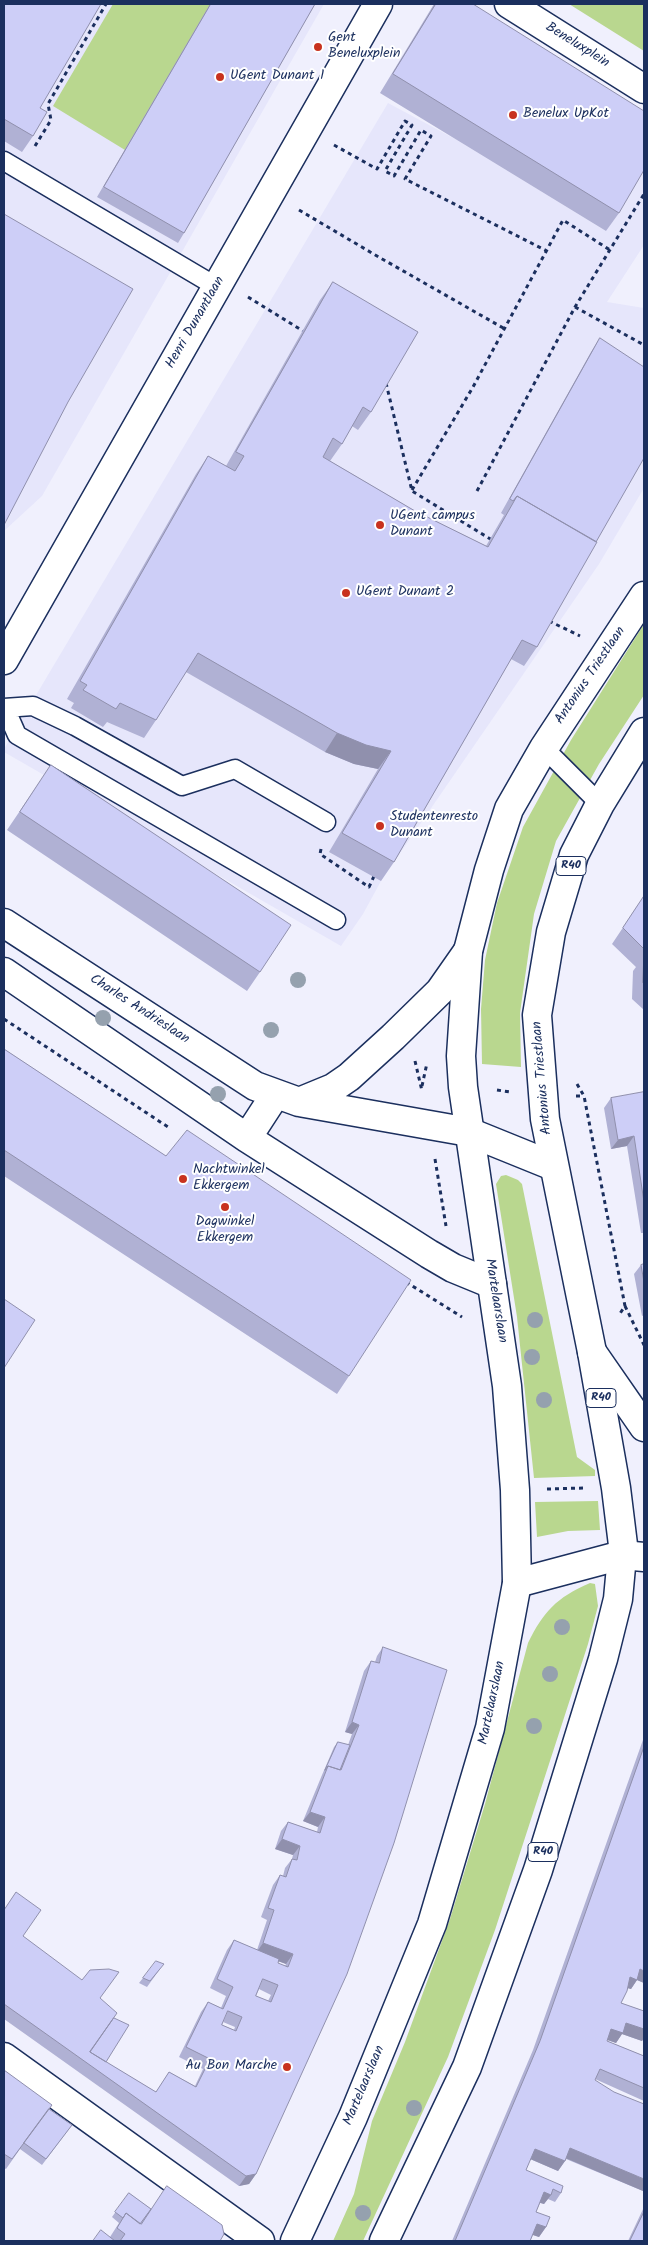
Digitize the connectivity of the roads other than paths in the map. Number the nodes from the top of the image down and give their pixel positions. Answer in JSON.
{"nodes":[{"id":1,"x":378,"y":4,"type":"edge"},
{"id":2,"x":509,"y":4,"type":"edge"},
{"id":3,"x":644,"y":89,"type":"edge"},
{"id":4,"x":4,"y":160,"type":"edge"},
{"id":5,"x":219,"y":284,"type":"junction"},
{"id":6,"x":644,"y":596,"type":"edge"},
{"id":7,"x":7,"y":650,"type":"edge"},
{"id":8,"x":5,"y":709,"type":"edge"},
{"id":9,"x":644,"y":732,"type":"edge"},
{"id":10,"x":544,"y":748,"type":"junction"},
{"id":11,"x":600,"y":804,"type":"junction"},
{"id":12,"x":326,"y":822,"type":"road end"},
{"id":13,"x":336,"y":920,"type":"dead end"},
{"id":14,"x":4,"y":923,"type":"edge"},
{"id":15,"x":468,"y":951,"type":"junction"},
{"id":16,"x":4,"y":972,"type":"edge"},
{"id":17,"x":287,"y":1098,"type":"junction"},
{"id":18,"x":469,"y":1132,"type":"junction"},
{"id":19,"x":247,"y":1138,"type":"junction"},
{"id":20,"x":553,"y":1166,"type":"junction"},
{"id":21,"x":492,"y":1284,"type":"junction"},
{"id":22,"x":592,"y":1352,"type":"junction"},
{"id":23,"x":644,"y":1428,"type":"edge"},
{"id":24,"x":633,"y":1556,"type":"edge"},
{"id":25,"x":517,"y":1582,"type":"junction"},
{"id":26,"x":4,"y":2056,"type":"edge"},
{"id":27,"x":260,"y":2241,"type":"edge"},
{"id":28,"x":295,"y":2241,"type":"edge"},
{"id":29,"x":384,"y":2241,"type":"edge"}],
"edges":[{"from":1,"to":5,"type":"main road","name":"Henri Dunantlaan"},
{"from":2,"to":3,"type":"main road","name":"Beneluxplein"},
{"from":4,"to":5,"type":"lane"},
{"from":5,"to":7,"type":"main road","name":"Henri Dunantlaan"},
{"from":6,"to":10,"type":"main road","name":"Antonius Triestlaan"},
{"from":8,"to":12,"type":"lane"},
{"from":8,"to":13,"type":"lane"},
{"from":9,"to":11,"type":"main road","name":"Antonius Triestlaan","number":"R40"},
{"from":10,"to":11,"type":"lane"},
{"from":10,"to":15,"type":"main road","name":"Antonius Triestlaan"},
{"from":11,"to":20,"type":"main road","name":"Antonius Triestlaan","number":"R40"},
{"from":14,"to":17,"type":"main road","name":"Charles Andrieslaan"},
{"from":15,"to":17,"type":"main road"},
{"from":15,"to":18,"type":"main road","name":"Antonius Triestlaan"},
{"from":16,"to":19,"type":"main road"},
{"from":17,"to":18,"type":"main road","name":"Charles Andrieslaan"},
{"from":17,"to":19,"type":"main road"},
{"from":18,"to":20,"type":"main road","name":"Charles Andrieslaan"},
{"from":18,"to":21,"type":"main road","name":"Martelaarslaan"},
{"from":19,"to":21,"type":"main road"},
{"from":20,"to":22,"type":"main road","name":"Antonius Triestlaan","number":"R40"},
{"from":21,"to":25,"type":"main road","name":"Martelaarslaan"},
{"from":22,"to":23,"type":"main road"},
{"from":22,"to":24,"type":"main road","number":"R40"},
{"from":24,"to":25,"type":"main road"},
{"from":24,"to":29,"type":"main road","number":"R40"},
{"from":25,"to":28,"type":"main road","name":"Martelaarslaan"},
{"from":26,"to":27,"type":"main road"}]}
